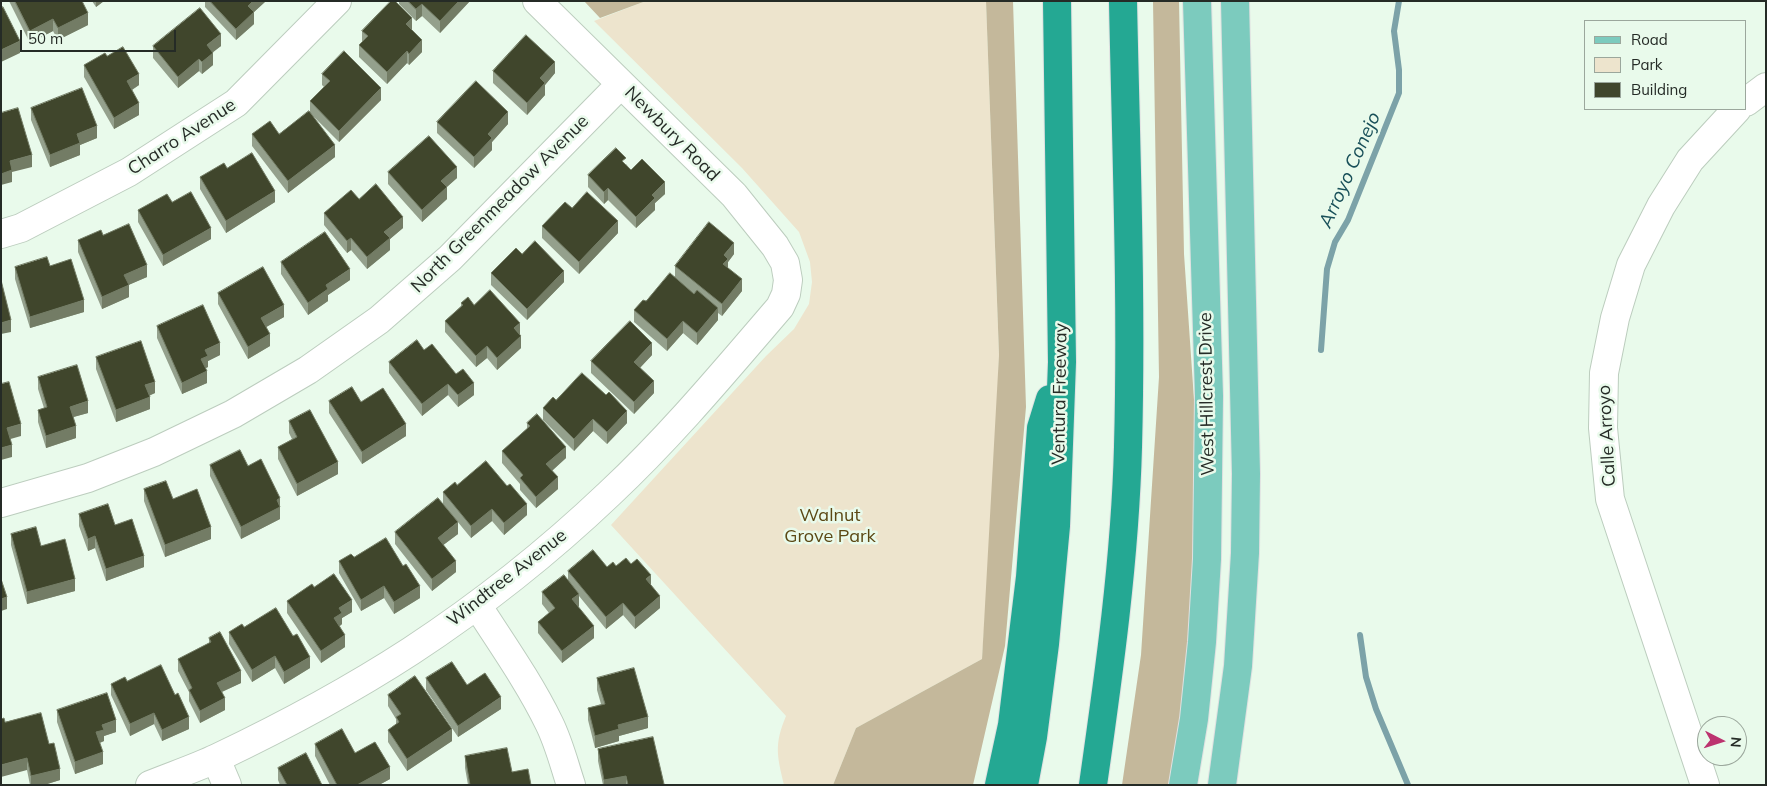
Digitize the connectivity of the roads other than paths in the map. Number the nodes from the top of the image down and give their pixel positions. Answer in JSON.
{"nodes":[{"id":1,"x":337,"y":1,"type":"edge"},
{"id":2,"x":537,"y":1,"type":"edge"},
{"id":3,"x":1057,"y":1,"type":"edge"},
{"id":4,"x":1123,"y":1,"type":"edge"},
{"id":5,"x":1197,"y":1,"type":"edge"},
{"id":6,"x":1235,"y":1,"type":"edge"},
{"id":7,"x":621,"y":84,"type":"junction"},
{"id":8,"x":1766,"y":87,"type":"edge"},
{"id":9,"x":1747,"y":101,"type":"edge"},
{"id":10,"x":1736,"y":110,"type":"edge"},
{"id":11,"x":1,"y":234,"type":"edge"},
{"id":12,"x":788,"y":280,"type":"joint"},
{"id":13,"x":1062,"y":362,"type":"junction"},
{"id":14,"x":1,"y":504,"type":"edge"},
{"id":15,"x":478,"y":605,"type":"junction"},
{"id":16,"x":216,"y":759,"type":"junction"},
{"id":17,"x":150,"y":785,"type":"edge"},
{"id":18,"x":227,"y":785,"type":"edge"},
{"id":19,"x":571,"y":785,"type":"edge"},
{"id":20,"x":999,"y":785,"type":"edge"},
{"id":21,"x":1024,"y":785,"type":"edge"},
{"id":22,"x":1093,"y":785,"type":"edge"},
{"id":23,"x":1183,"y":785,"type":"edge"},
{"id":24,"x":1222,"y":785,"type":"edge"},
{"id":25,"x":1705,"y":785,"type":"edge"}],
"edges":[{"from":1,"to":11,"type":"street","name":"Charro Avenue"},
{"from":2,"to":7,"type":"street","name":"Newbury Road"},
{"from":3,"to":13,"type":"highway","name":"Ventura Freeway"},
{"from":4,"to":22,"type":"highway"},
{"from":5,"to":23,"type":"main road","name":"West Hillcrest Drive"},
{"from":6,"to":24,"type":"main road","name":"West Hillcrest Drive"},
{"from":7,"to":12,"type":"street","name":"Newbury Road"},
{"from":7,"to":14,"type":"street","name":"North Greenmeadow Avenue"},
{"from":8,"to":9,"type":"street"},
{"from":10,"to":25,"type":"street","name":"Calle Arroyo"},
{"from":12,"to":15,"type":"street","name":"Windtree Avenue"},
{"from":13,"to":20,"type":"highway"},
{"from":13,"to":21,"type":"highway","name":"Ventura Freeway"},
{"from":15,"to":16,"type":"street","name":"Windtree Avenue"},
{"from":15,"to":19,"type":"street"},
{"from":16,"to":17,"type":"street","name":"Windtree Avenue"},
{"from":16,"to":18,"type":"street"}]}
